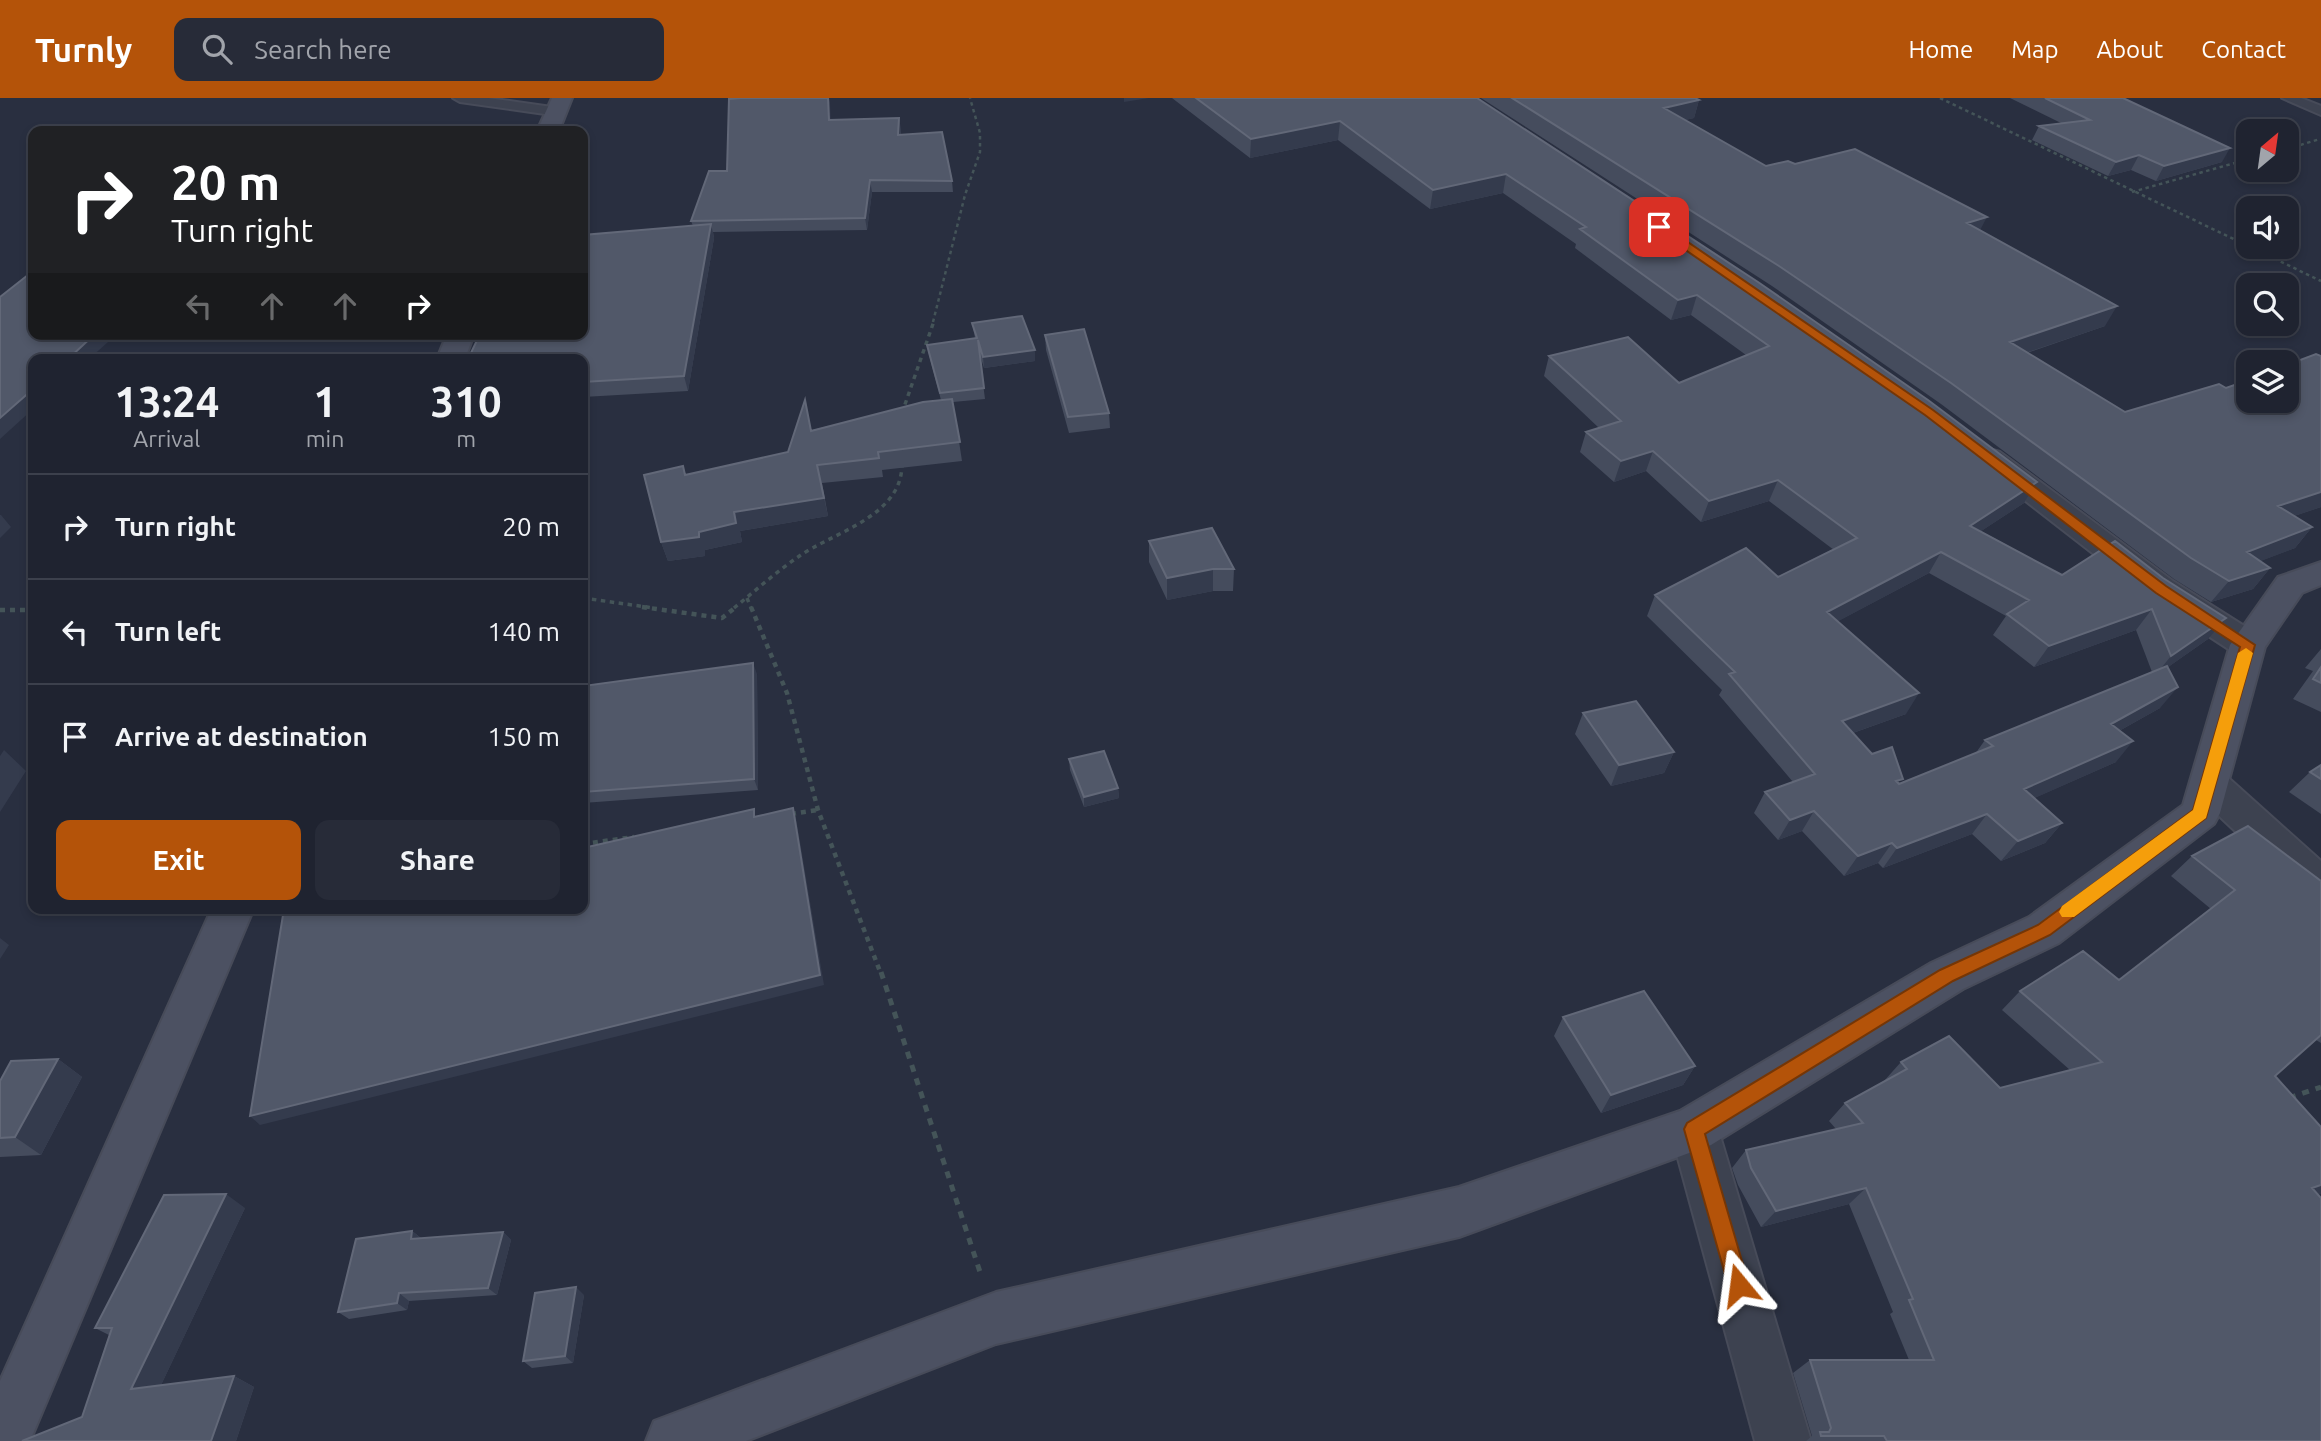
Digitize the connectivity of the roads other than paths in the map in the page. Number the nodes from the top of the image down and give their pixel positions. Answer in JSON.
{"nodes":[{"id":1,"x":460,"y":98,"type":"edge"},
{"id":2,"x":2289,"y":98,"type":"edge"},
{"id":3,"x":561,"y":105,"type":"edge"},
{"id":4,"x":2321,"y":111,"type":"edge"},
{"id":5,"x":550,"y":126,"type":"edge"},
{"id":6,"x":1971,"y":444,"type":"edge"},
{"id":7,"x":2321,"y":573,"type":"edge"},
{"id":8,"x":2248,"y":645,"type":"junction"},
{"id":9,"x":2210,"y":784,"type":"junction"},
{"id":10,"x":2321,"y":886,"type":"edge"},
{"id":11,"x":230,"y":914,"type":"edge"},
{"id":12,"x":1694,"y":1129,"type":"junction"},
{"id":13,"x":2,"y":1441,"type":"edge"},
{"id":14,"x":674,"y":1441,"type":"edge"},
{"id":15,"x":1783,"y":1441,"type":"edge"}],
"edges":[{"from":1,"to":3,"type":"lane"},
{"from":2,"to":4,"type":"lane"},
{"from":3,"to":5,"type":"street"},
{"from":6,"to":8,"type":"street"},
{"from":7,"to":8,"type":"street"},
{"from":8,"to":9,"type":"street"},
{"from":9,"to":10,"type":"street"},
{"from":9,"to":12,"type":"street"},
{"from":11,"to":13,"type":"street"},
{"from":12,"to":14,"type":"street"},
{"from":12,"to":15,"type":"street"}]}
